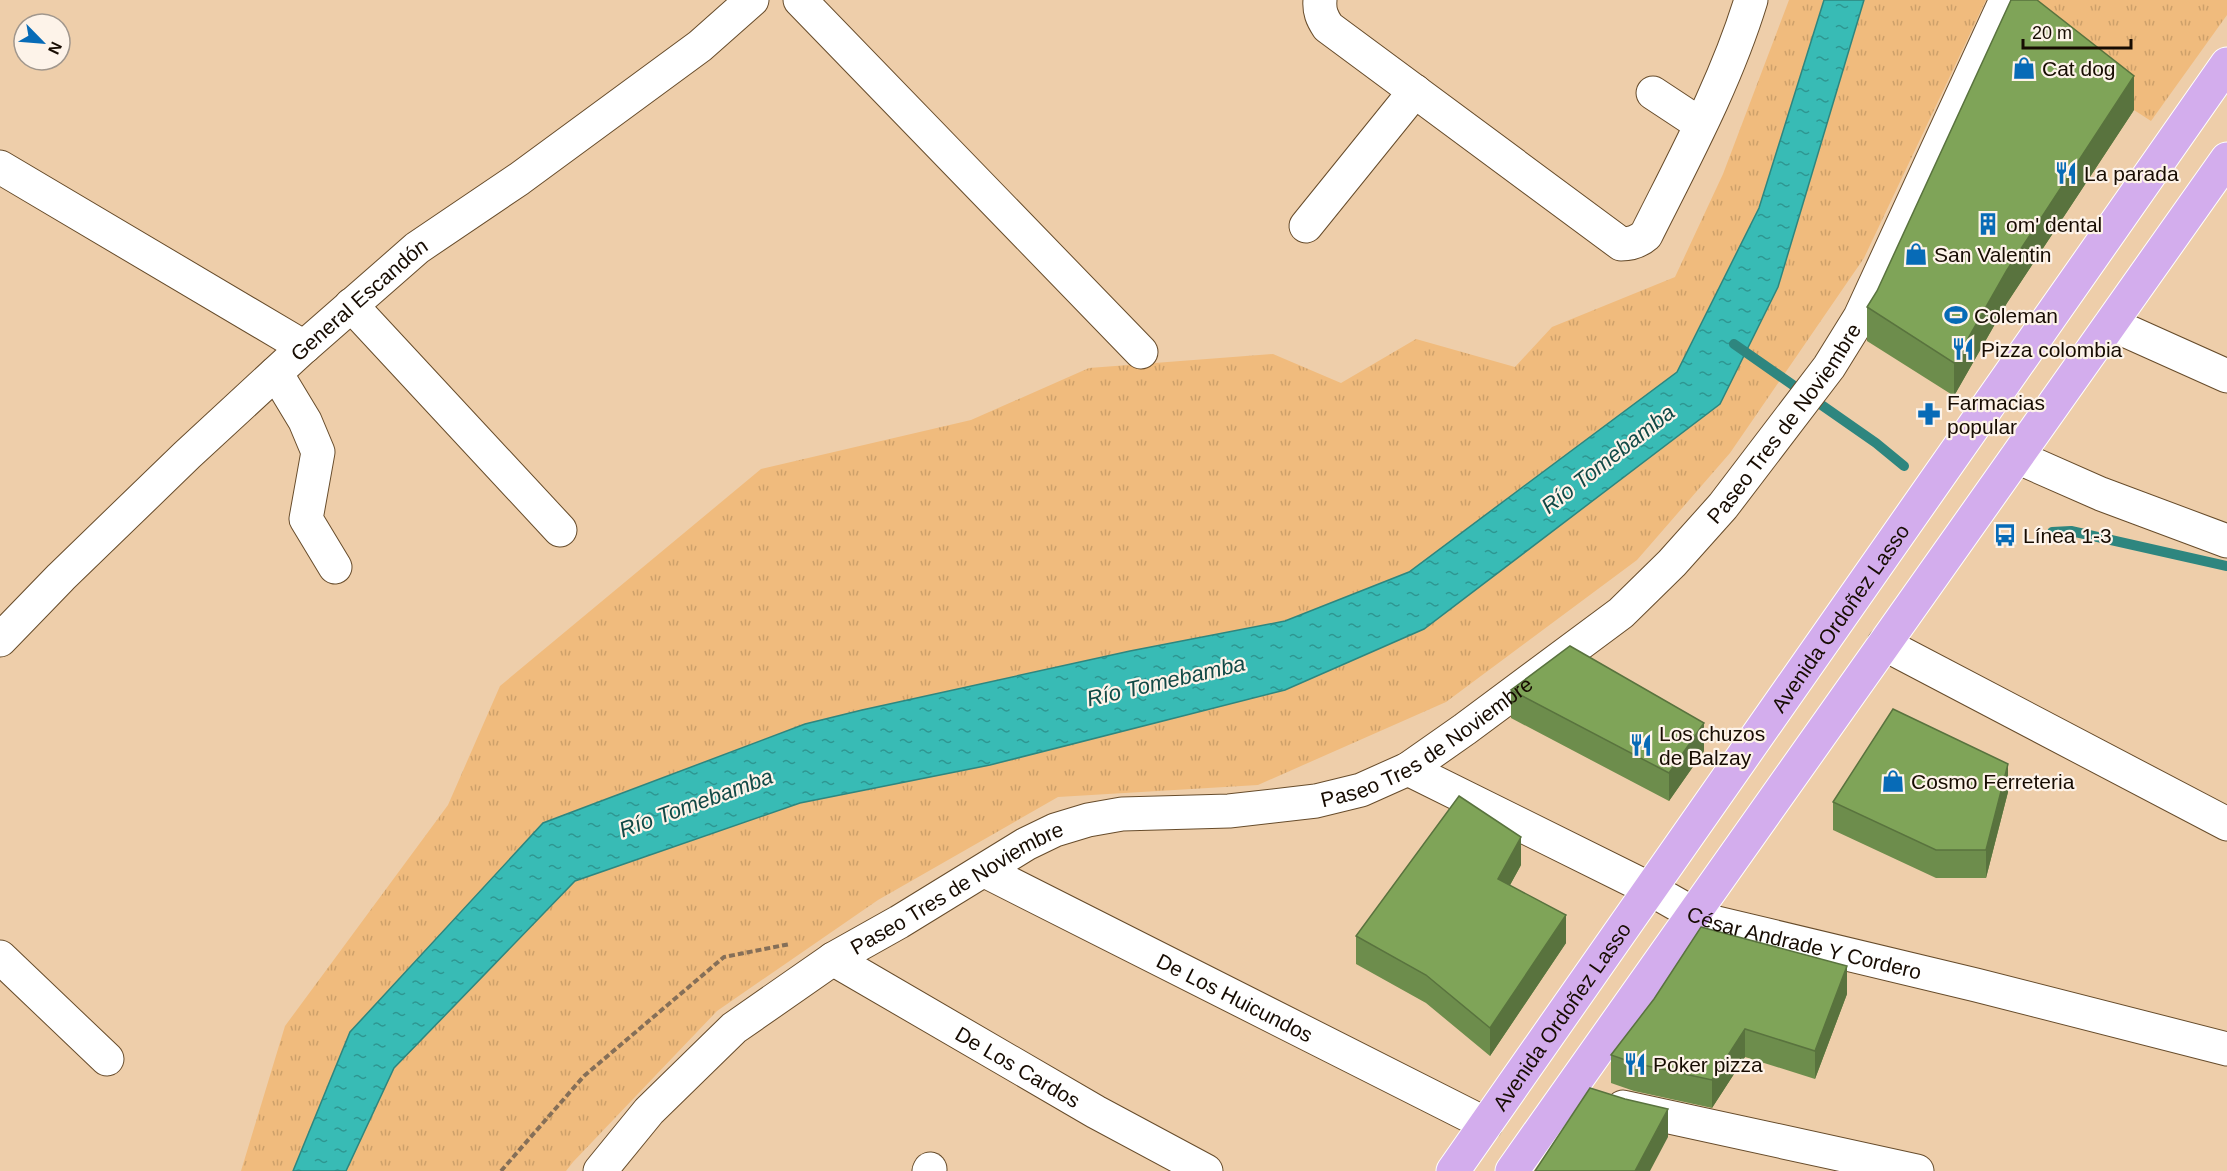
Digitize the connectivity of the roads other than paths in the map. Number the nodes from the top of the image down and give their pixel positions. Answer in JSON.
{"nodes":[{"id":1,"x":752,"y":0,"type":"edge"},
{"id":2,"x":800,"y":0,"type":"edge"},
{"id":3,"x":1751,"y":0,"type":"edge"},
{"id":4,"x":2006,"y":0,"type":"edge"},
{"id":5,"x":1318,"y":1,"type":"edge"},
{"id":6,"x":2227,"y":64,"type":"edge"},
{"id":7,"x":1415,"y":91,"type":"junction"},
{"id":8,"x":1653,"y":93,"type":"dead end"},
{"id":9,"x":1700,"y":124,"type":"junction"},
{"id":10,"x":0,"y":167,"type":"edge"},
{"id":11,"x":2221,"y":179,"type":"edge"},
{"id":12,"x":1306,"y":226,"type":"dead end"},
{"id":13,"x":351,"y":305,"type":"junction"},
{"id":14,"x":2111,"y":324,"type":"junction"},
{"id":15,"x":304,"y":347,"type":"junction"},
{"id":16,"x":1141,"y":352,"type":"dead end"},
{"id":17,"x":276,"y":373,"type":"junction"},
{"id":18,"x":2227,"y":376,"type":"edge"},
{"id":19,"x":2017,"y":457,"type":"junction"},
{"id":20,"x":560,"y":530,"type":"dead end"},
{"id":21,"x":2227,"y":541,"type":"edge"},
{"id":22,"x":335,"y":567,"type":"dead end"},
{"id":23,"x":0,"y":640,"type":"edge"},
{"id":24,"x":1884,"y":644,"type":"junction"},
{"id":25,"x":1408,"y":769,"type":"junction"},
{"id":26,"x":2227,"y":824,"type":"edge"},
{"id":27,"x":985,"y":871,"type":"junction"},
{"id":28,"x":1650,"y":889,"type":"junction"},
{"id":29,"x":1694,"y":914,"type":"junction"},
{"id":30,"x":0,"y":957,"type":"edge"},
{"id":31,"x":833,"y":959,"type":"junction"},
{"id":32,"x":2227,"y":1049,"type":"edge"},
{"id":33,"x":107,"y":1059,"type":"dead end"},
{"id":34,"x":1570,"y":1089,"type":"junction"},
{"id":35,"x":1486,"y":1124,"type":"junction"},
{"id":36,"x":600,"y":1171,"type":"edge"},
{"id":37,"x":1206,"y":1171,"type":"edge"},
{"id":38,"x":1453,"y":1171,"type":"edge"},
{"id":39,"x":1512,"y":1171,"type":"edge"},
{"id":40,"x":1917,"y":1171,"type":"edge"}],
"edges":[{"from":1,"to":13,"type":"street","name":"General Escandón"},
{"from":2,"to":16,"type":"street"},
{"from":3,"to":9,"type":"street"},
{"from":4,"to":25,"type":"street","name":"Paseo Tres de Noviembre"},
{"from":5,"to":7,"type":"street"},
{"from":6,"to":28,"type":"main road","name":"Avenida Ordoñez Lasso"},
{"from":7,"to":9,"type":"street"},
{"from":7,"to":12,"type":"street"},
{"from":8,"to":9,"type":"street"},
{"from":10,"to":15,"type":"street"},
{"from":11,"to":14,"type":"main road"},
{"from":13,"to":15,"type":"street","name":"General Escandón"},
{"from":13,"to":20,"type":"street"},
{"from":14,"to":18,"type":"street"},
{"from":14,"to":19,"type":"main road"},
{"from":15,"to":17,"type":"street","name":"General Escandón"},
{"from":17,"to":22,"type":"street"},
{"from":17,"to":23,"type":"street","name":"General Escandón"},
{"from":19,"to":21,"type":"street"},
{"from":19,"to":24,"type":"main road"},
{"from":24,"to":26,"type":"street"},
{"from":24,"to":29,"type":"main road"},
{"from":25,"to":27,"type":"street","name":"Paseo Tres de Noviembre"},
{"from":25,"to":28,"type":"street","name":"César Andrade Y Cordero"},
{"from":27,"to":31,"type":"street","name":"Paseo Tres de Noviembre"},
{"from":27,"to":35,"type":"street","name":"De Los Huicundos"},
{"from":28,"to":29,"type":"street","name":"César Andrade Y Cordero"},
{"from":28,"to":35,"type":"main road","name":"Avenida Ordoñez Lasso"},
{"from":29,"to":32,"type":"street","name":"César Andrade Y Cordero"},
{"from":29,"to":34,"type":"main road"},
{"from":30,"to":33,"type":"street"},
{"from":31,"to":36,"type":"street","name":"Paseo Tres de Noviembre"},
{"from":31,"to":37,"type":"street","name":"De Los Cardos"},
{"from":34,"to":39,"type":"main road"},
{"from":34,"to":40,"type":"street"},
{"from":35,"to":38,"type":"main road","name":"Avenida Ordoñez Lasso"}]}
